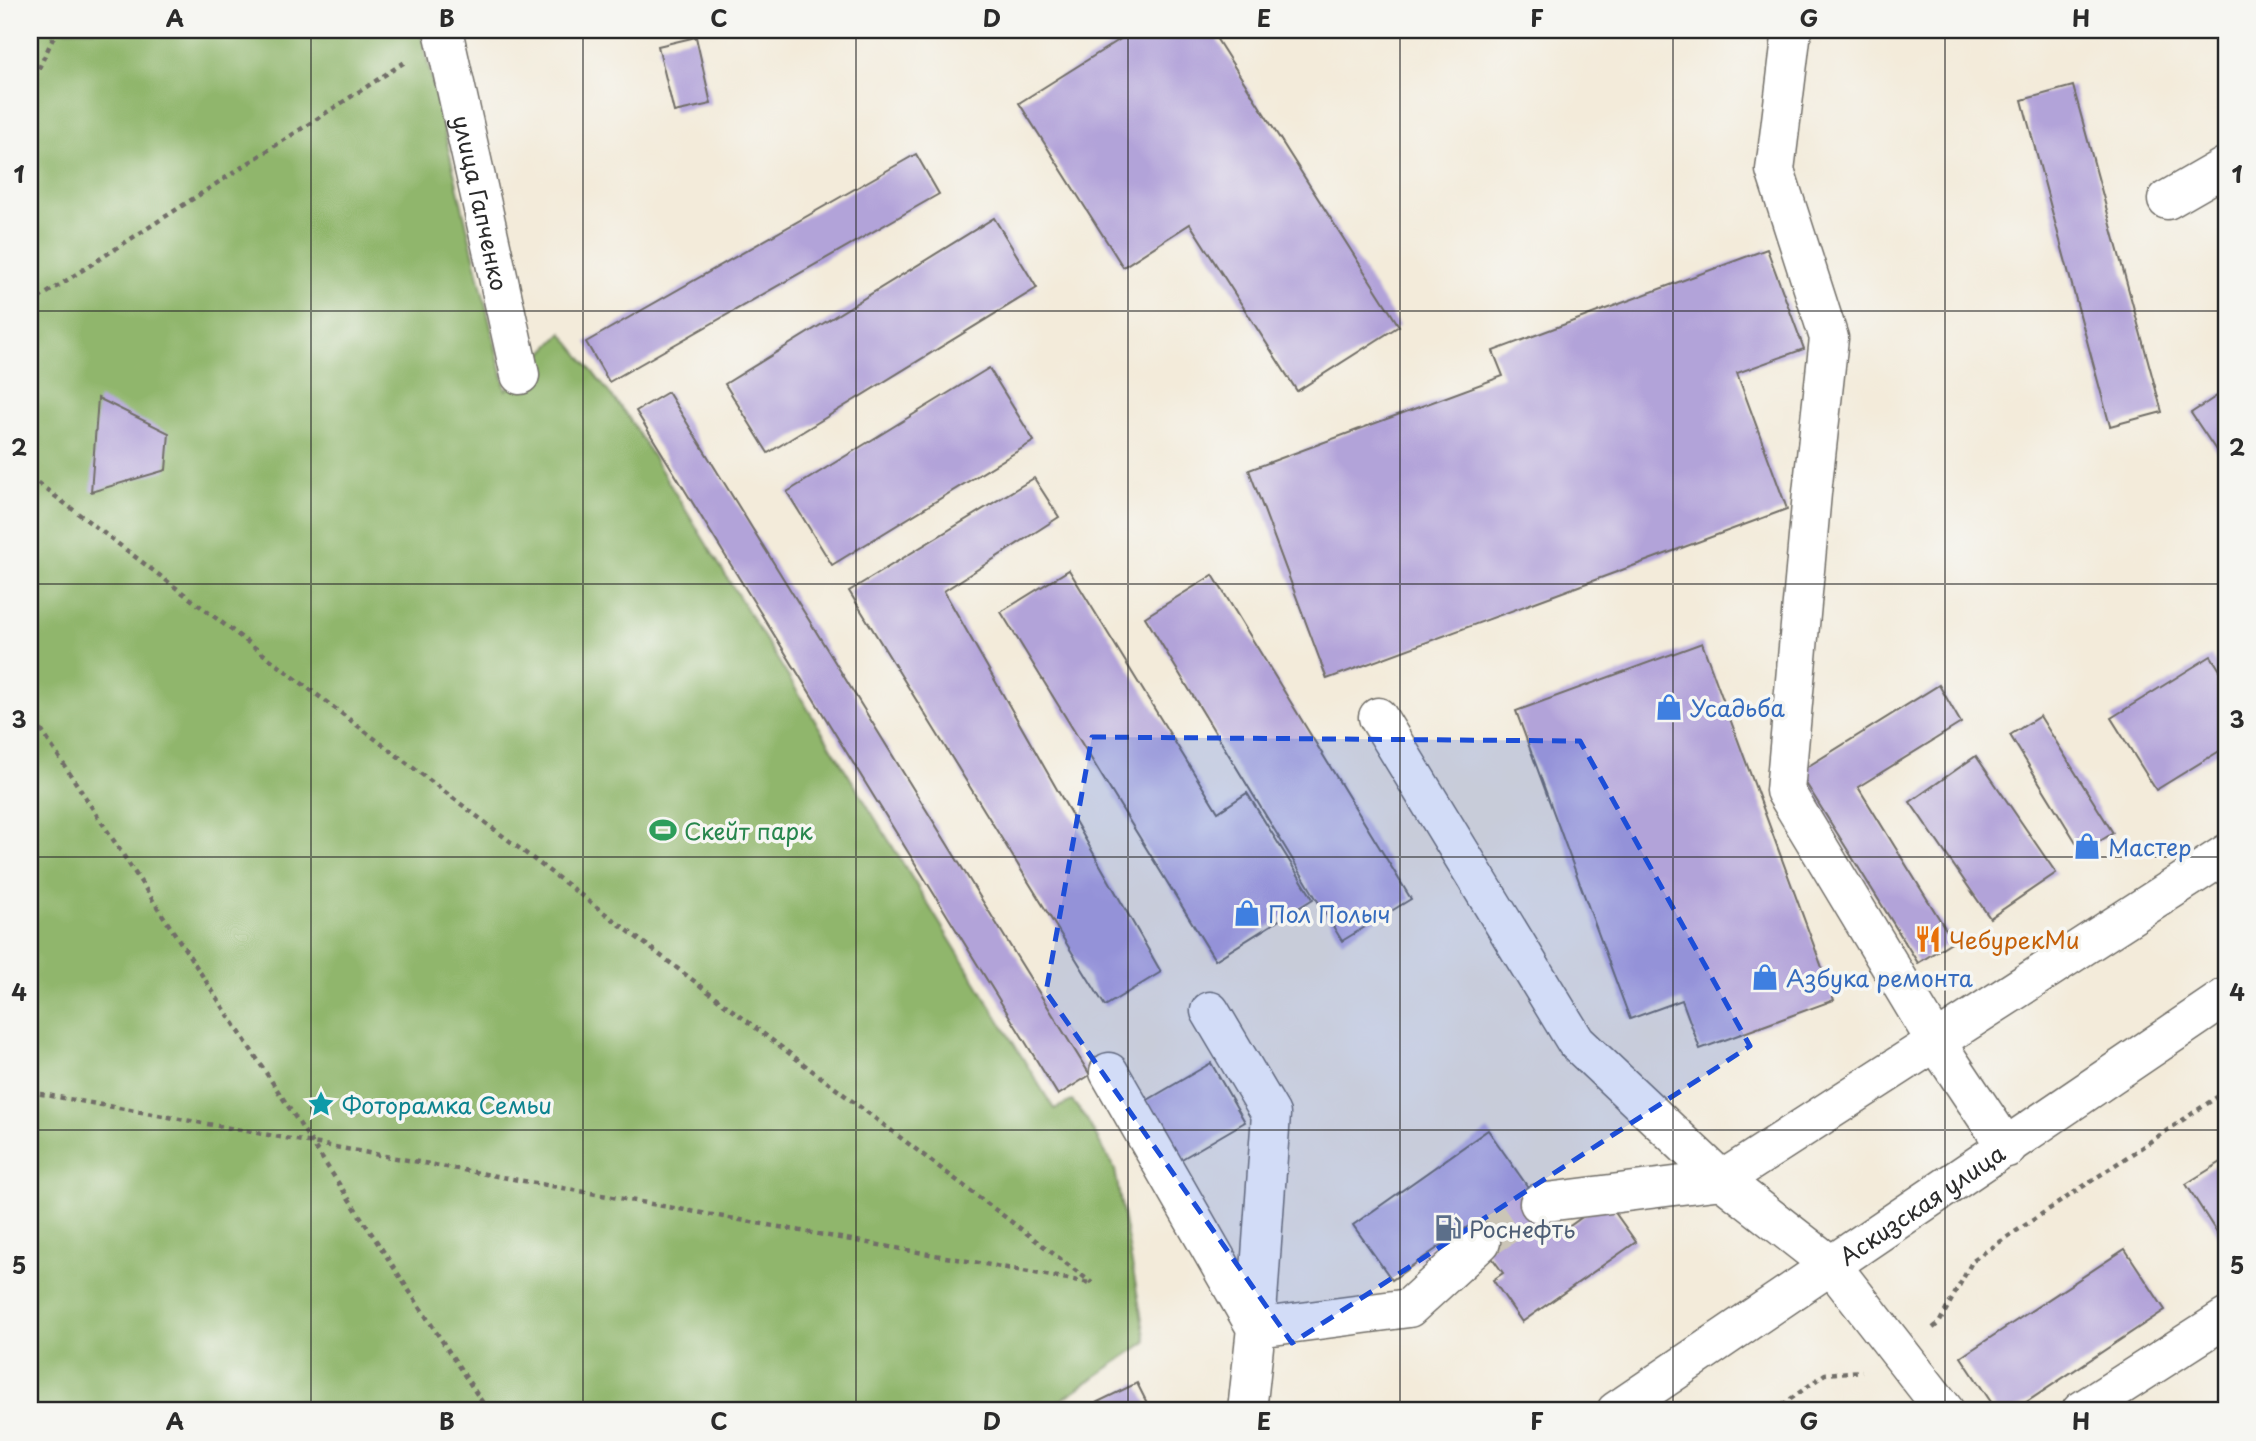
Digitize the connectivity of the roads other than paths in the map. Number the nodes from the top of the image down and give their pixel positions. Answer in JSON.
{"nodes":[{"id":1,"x":443,"y":30,"type":"edge"},
{"id":2,"x":1792,"y":30,"type":"edge"},
{"id":3,"x":2226,"y":166,"type":"edge"},
{"id":4,"x":2167,"y":200,"type":"dead end"},
{"id":5,"x":520,"y":375,"type":"dead end"},
{"id":6,"x":1378,"y":717,"type":"dead end"},
{"id":7,"x":2226,"y":854,"type":"edge"},
{"id":8,"x":2226,"y":997,"type":"edge"},
{"id":9,"x":1210,"y":1011,"type":"dead end"},
{"id":10,"x":1936,"y":1042,"type":"junction"},
{"id":11,"x":1109,"y":1072,"type":"dead end"},
{"id":12,"x":2007,"y":1148,"type":"junction"},
{"id":13,"x":1722,"y":1180,"type":"junction"},
{"id":14,"x":1539,"y":1203,"type":"tunnel mouth"},
{"id":15,"x":1481,"y":1242,"type":"tunnel mouth"},
{"id":16,"x":1832,"y":1266,"type":"junction"},
{"id":17,"x":2226,"y":1318,"type":"edge"},
{"id":18,"x":1256,"y":1328,"type":"junction"},
{"id":19,"x":1247,"y":1411,"type":"edge"},
{"id":20,"x":1616,"y":1411,"type":"edge"},
{"id":21,"x":1945,"y":1411,"type":"edge"},
{"id":22,"x":2081,"y":1411,"type":"edge"}],
"edges":[{"from":1,"to":5,"type":"main road","name":"улица Гапченко"},
{"from":2,"to":10,"type":"main road"},
{"from":3,"to":4,"type":"main road"},
{"from":6,"to":13,"type":"main road"},
{"from":7,"to":10,"type":"main road"},
{"from":8,"to":12,"type":"main road","name":"Аскизская улица"},
{"from":9,"to":18,"type":"main road"},
{"from":10,"to":12,"type":"main road"},
{"from":10,"to":13,"type":"main road"},
{"from":11,"to":18,"type":"main road"},
{"from":12,"to":16,"type":"main road","name":"Аскизская улица"},
{"from":13,"to":14,"type":"main road"},
{"from":13,"to":16,"type":"main road"},
{"from":15,"to":18,"type":"main road"},
{"from":16,"to":20,"type":"main road","name":"Аскизская улица"},
{"from":16,"to":21,"type":"main road"},
{"from":17,"to":22,"type":"main road"},
{"from":18,"to":19,"type":"main road"}]}
